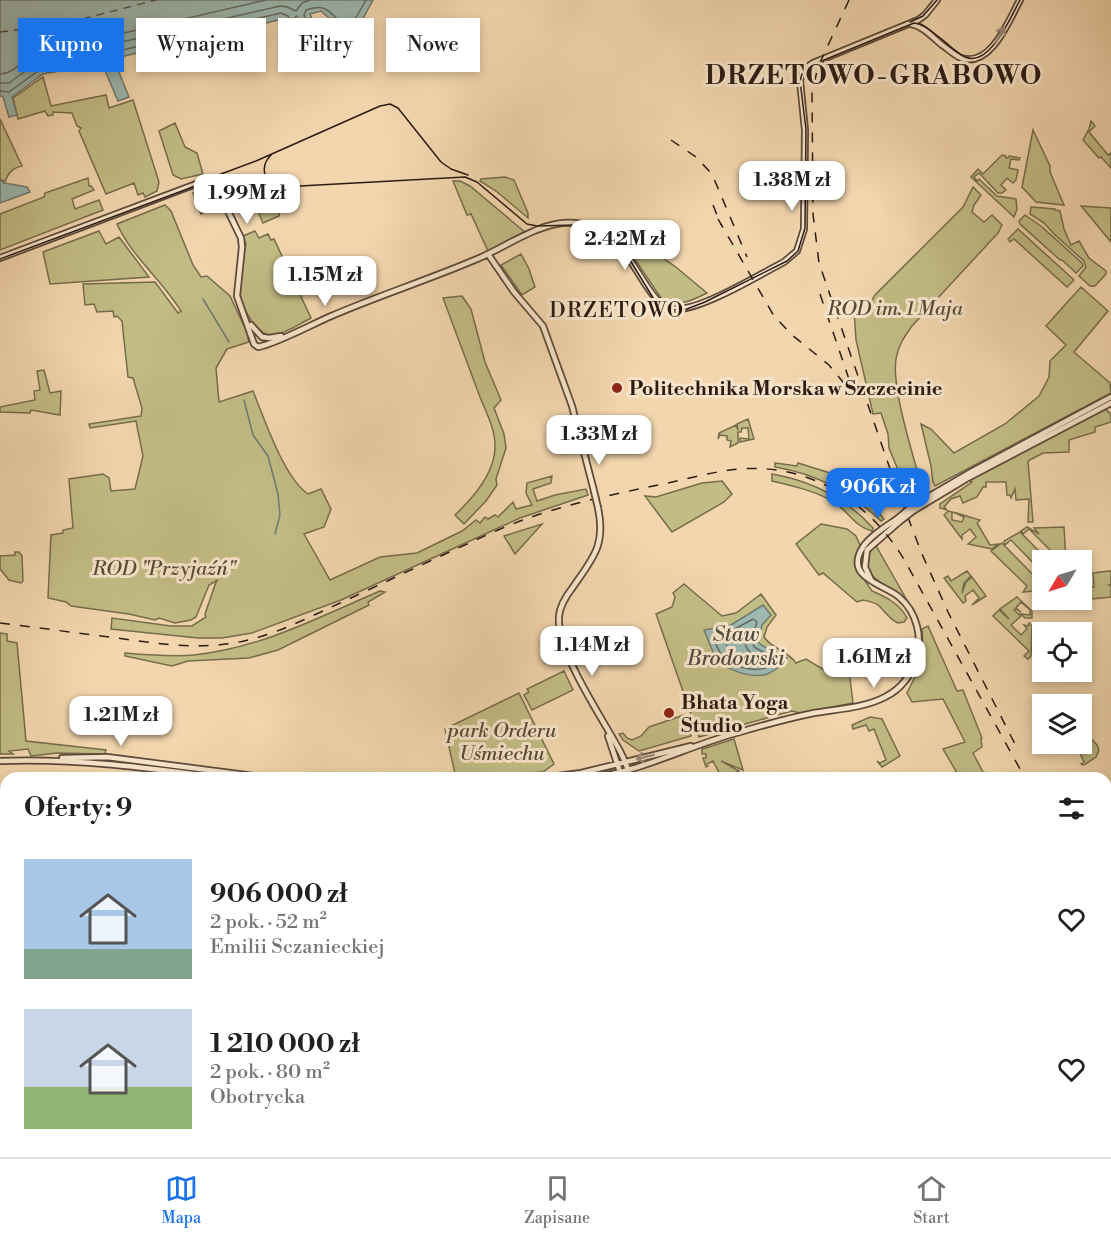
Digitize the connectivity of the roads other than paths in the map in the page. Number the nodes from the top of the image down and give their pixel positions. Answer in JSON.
{"nodes":[{"id":1,"x":937,"y":0,"type":"edge"},
{"id":2,"x":1020,"y":0,"type":"edge"},
{"id":3,"x":908,"y":24,"type":"junction"},
{"id":4,"x":488,"y":254,"type":"junction"},
{"id":5,"x":0,"y":258,"type":"edge"},
{"id":6,"x":241,"y":307,"type":"junction"},
{"id":7,"x":298,"y":331,"type":"junction"},
{"id":8,"x":262,"y":337,"type":"junction"},
{"id":9,"x":254,"y":341,"type":"junction"},
{"id":10,"x":263,"y":346,"type":"junction"},
{"id":11,"x":1111,"y":397,"type":"edge"},
{"id":12,"x":1111,"y":402,"type":"edge"},
{"id":13,"x":912,"y":509,"type":"junction"},
{"id":14,"x":606,"y":727,"type":"junction"},
{"id":15,"x":699,"y":744,"type":"junction"},
{"id":16,"x":56,"y":759,"type":"junction"},
{"id":17,"x":0,"y":760,"type":"edge"},
{"id":18,"x":625,"y":762,"type":"junction"},
{"id":19,"x":617,"y":764,"type":"junction"},
{"id":20,"x":178,"y":772,"type":"edge"},
{"id":21,"x":223,"y":772,"type":"edge"},
{"id":22,"x":583,"y":772,"type":"edge"},
{"id":23,"x":620,"y":772,"type":"edge"},
{"id":24,"x":628,"y":772,"type":"joint"}],
"edges":[{"from":1,"to":3,"type":"street"},
{"from":3,"to":2,"type":"street","one_way":true},
{"from":3,"to":4,"type":"street"},
{"from":4,"to":7,"type":"street"},
{"from":4,"to":14,"type":"street","bridge":true},
{"from":5,"to":6,"type":"street"},
{"from":6,"to":8,"type":"street"},
{"from":6,"to":9,"type":"street"},
{"from":7,"to":8,"type":"street"},
{"from":7,"to":10,"type":"street"},
{"from":8,"to":9,"type":"street"},
{"from":8,"to":10,"type":"street"},
{"from":9,"to":10,"type":"street"},
{"from":11,"to":13,"type":"street"},
{"from":12,"to":13,"type":"street"},
{"from":13,"to":15,"type":"street","bridge":true},
{"from":14,"to":18,"type":"street"},
{"from":14,"to":19,"type":"street"},
{"from":15,"to":18,"type":"street","one_way":true},
{"from":15,"to":24,"type":"street"},
{"from":16,"to":17,"type":"street"},
{"from":16,"to":20,"type":"street"},
{"from":16,"to":21,"type":"street"},
{"from":18,"to":19,"type":"street"},
{"from":18,"to":24,"type":"street"},
{"from":19,"to":22,"type":"street"},
{"from":19,"to":23,"type":"street"}]}
